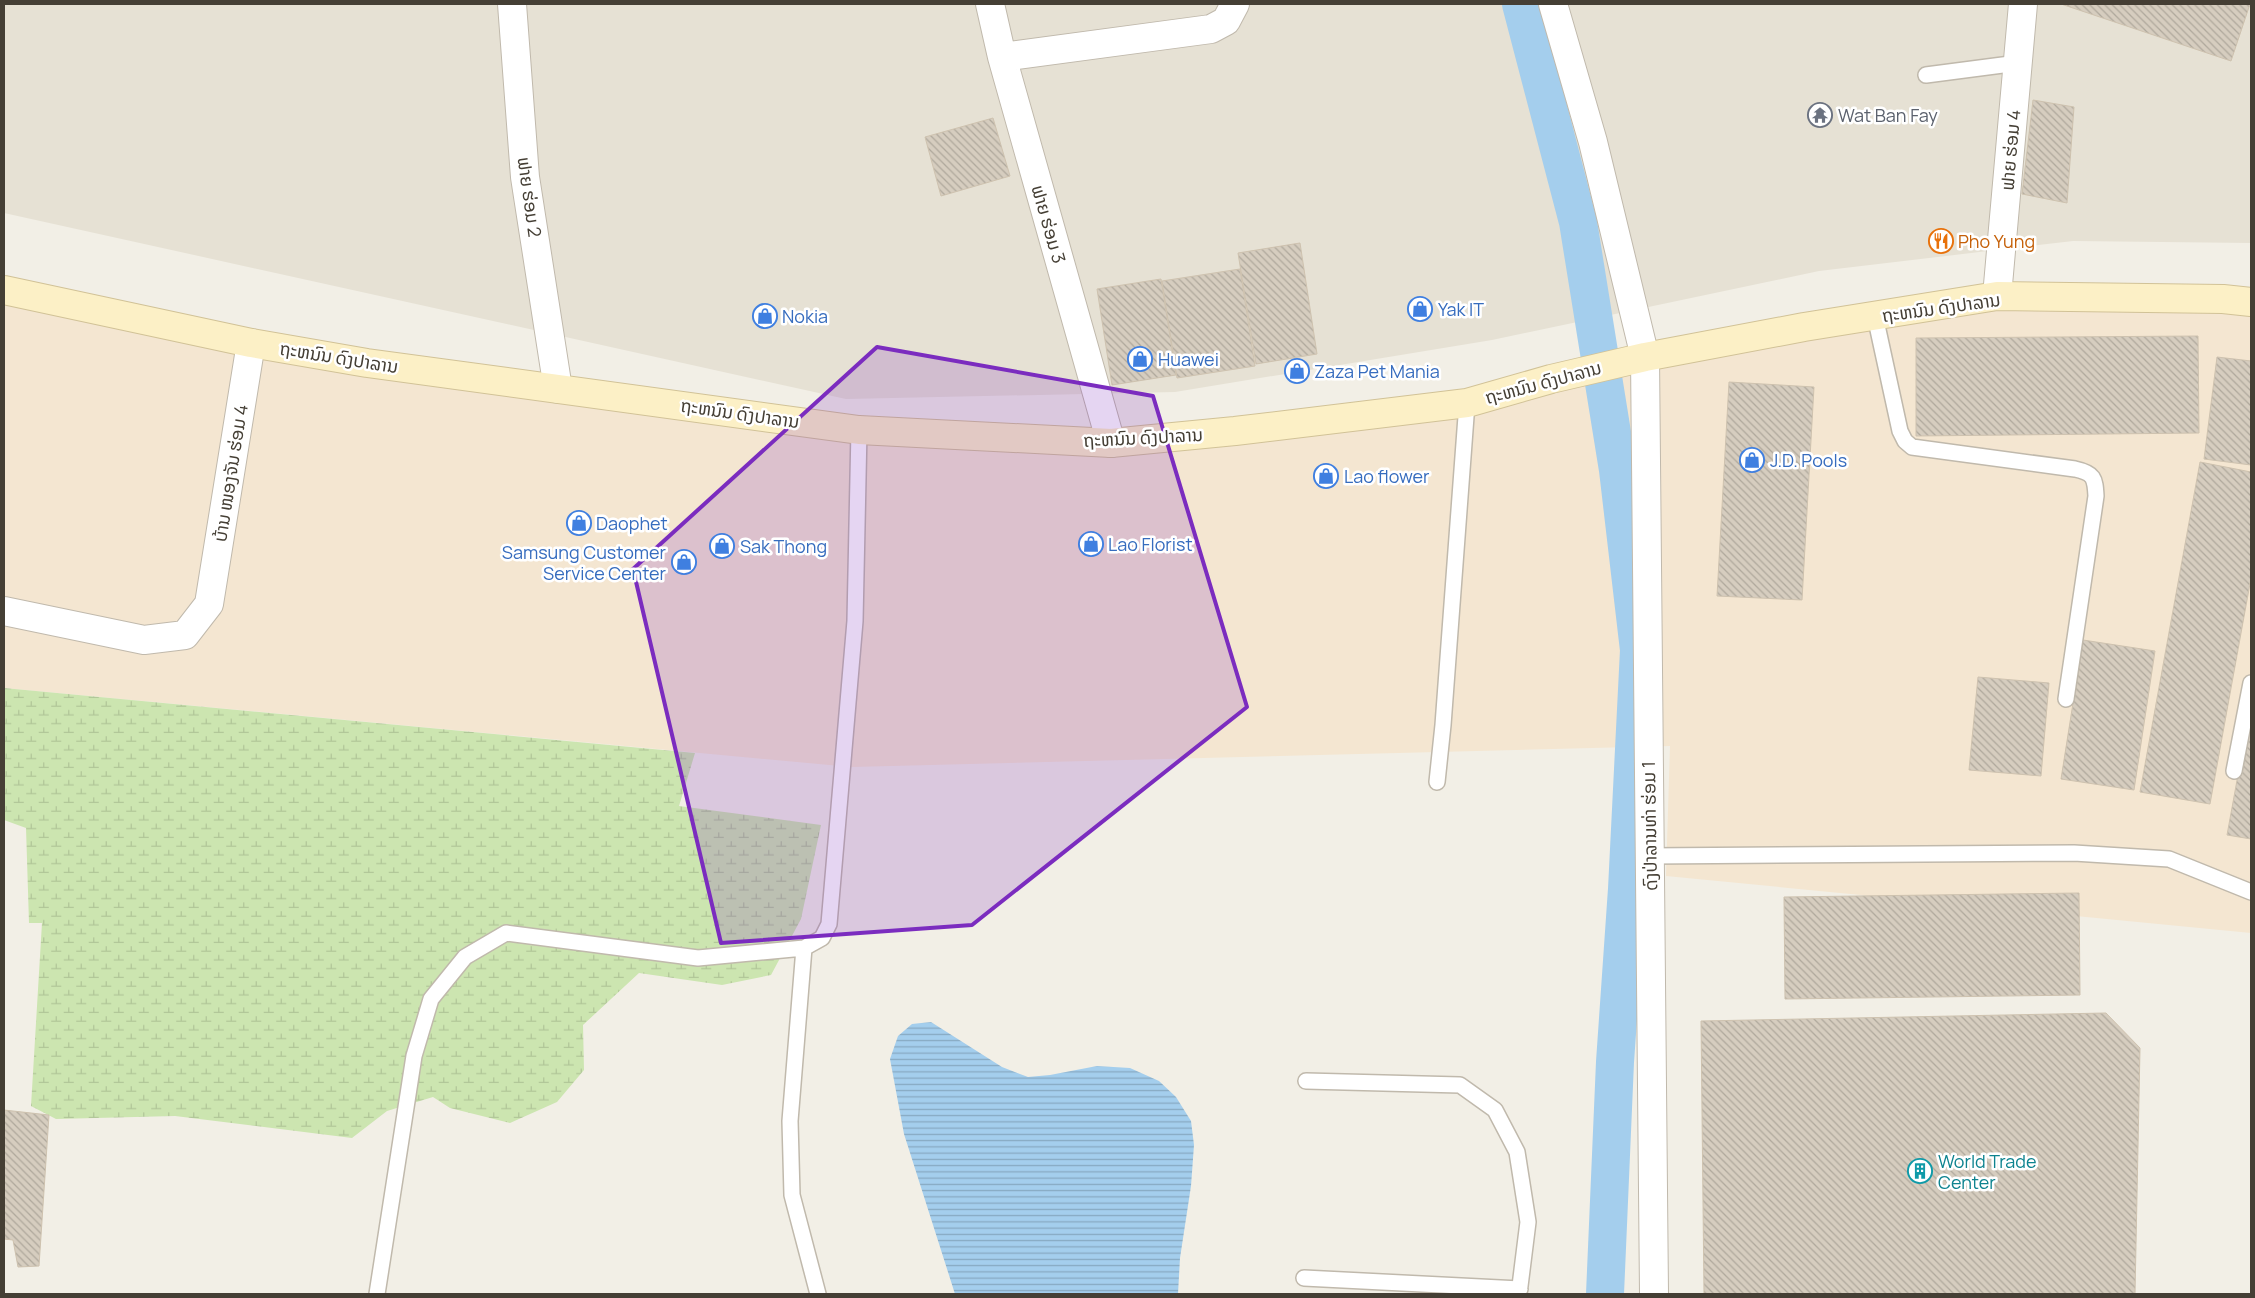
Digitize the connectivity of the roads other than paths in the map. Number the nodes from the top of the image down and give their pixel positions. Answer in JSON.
{"nodes":[{"id":1,"x":512,"y":4,"type":"edge"},
{"id":2,"x":990,"y":4,"type":"edge"},
{"id":3,"x":1234,"y":4,"type":"edge"},
{"id":4,"x":1553,"y":4,"type":"edge"},
{"id":5,"x":2023,"y":4,"type":"edge"},
{"id":6,"x":1002,"y":57,"type":"junction"},
{"id":7,"x":2018,"y":63,"type":"junction"},
{"id":8,"x":1926,"y":75,"type":"dead end"},
{"id":9,"x":4,"y":290,"type":"edge"},
{"id":10,"x":1997,"y":296,"type":"junction"},
{"id":11,"x":2251,"y":302,"type":"edge"},
{"id":12,"x":1875,"y":316,"type":"junction"},
{"id":13,"x":251,"y":342,"type":"junction"},
{"id":14,"x":1645,"y":357,"type":"junction"},
{"id":15,"x":558,"y":389,"type":"junction"},
{"id":16,"x":1467,"y":402,"type":"junction"},
{"id":17,"x":859,"y":430,"type":"junction"},
{"id":18,"x":1111,"y":443,"type":"junction"},
{"id":19,"x":4,"y":611,"type":"edge"},
{"id":20,"x":2251,"y":682,"type":"edge"},
{"id":21,"x":2066,"y":699,"type":"dead end"},
{"id":22,"x":2234,"y":771,"type":"dead end"},
{"id":23,"x":1437,"y":782,"type":"dead end"},
{"id":24,"x":1650,"y":856,"type":"junction"},
{"id":25,"x":2251,"y":892,"type":"edge"},
{"id":26,"x":804,"y":948,"type":"junction"},
{"id":27,"x":1306,"y":1081,"type":"dead end"},
{"id":28,"x":1304,"y":1278,"type":"dead end"},
{"id":29,"x":1520,"y":1292,"type":"edge"},
{"id":30,"x":377,"y":1294,"type":"edge"},
{"id":31,"x":818,"y":1294,"type":"edge"},
{"id":32,"x":1654,"y":1294,"type":"edge"}],
"edges":[{"from":1,"to":15,"type":"street","name":"ຟາຍ ຮ່ອມ 2"},
{"from":2,"to":6,"type":"street","name":"ຟາຍ ຮ່ອມ 3"},
{"from":3,"to":6,"type":"street"},
{"from":4,"to":14,"type":"street","name":"ດົງປ່າລານທ່າ ຮ່ອມ 1"},
{"from":5,"to":7,"type":"street","name":"ຟາຍ ຮ່ອມ 4"},
{"from":6,"to":18,"type":"street","name":"ຟາຍ ຮ່ອມ 3"},
{"from":7,"to":8,"type":"lane"},
{"from":7,"to":10,"type":"street","name":"ຟາຍ ຮ່ອມ 4"},
{"from":9,"to":13,"type":"street","name":"ຖະຫນົນ ດົງປາລານ"},
{"from":10,"to":11,"type":"street","name":"ຖະຫນົນ ດົງປາລານ"},
{"from":10,"to":12,"type":"street","name":"ຖະຫນົນ ດົງປາລານ"},
{"from":12,"to":14,"type":"street","name":"ຖະຫນົນ ດົງປາລານ"},
{"from":12,"to":21,"type":"lane"},
{"from":13,"to":15,"type":"street","name":"ຖະຫນົນ ດົງປາລານ"},
{"from":13,"to":19,"type":"street","name":"ບ້ານ ໜອງຈັນ ຮ່ອມ 4"},
{"from":14,"to":16,"type":"street","name":"ຖະຫນົນ ດົງປາລານ"},
{"from":14,"to":24,"type":"street","name":"ດົງປ່າລານທ່າ ຮ່ອມ 1"},
{"from":15,"to":17,"type":"street","name":"ຖະຫນົນ ດົງປາລານ"},
{"from":16,"to":18,"type":"street","name":"ຖະຫນົນ ດົງປາລານ"},
{"from":16,"to":23,"type":"lane"},
{"from":17,"to":18,"type":"street","name":"ຖະຫນົນ ດົງປາລານ"},
{"from":17,"to":26,"type":"lane"},
{"from":20,"to":22,"type":"lane"},
{"from":24,"to":25,"type":"lane"},
{"from":24,"to":32,"type":"street","name":"ດົງປ່າລານທ່າ ຮ່ອມ 1"},
{"from":26,"to":30,"type":"lane"},
{"from":26,"to":31,"type":"lane"},
{"from":27,"to":29,"type":"lane"},
{"from":28,"to":29,"type":"lane"}]}
